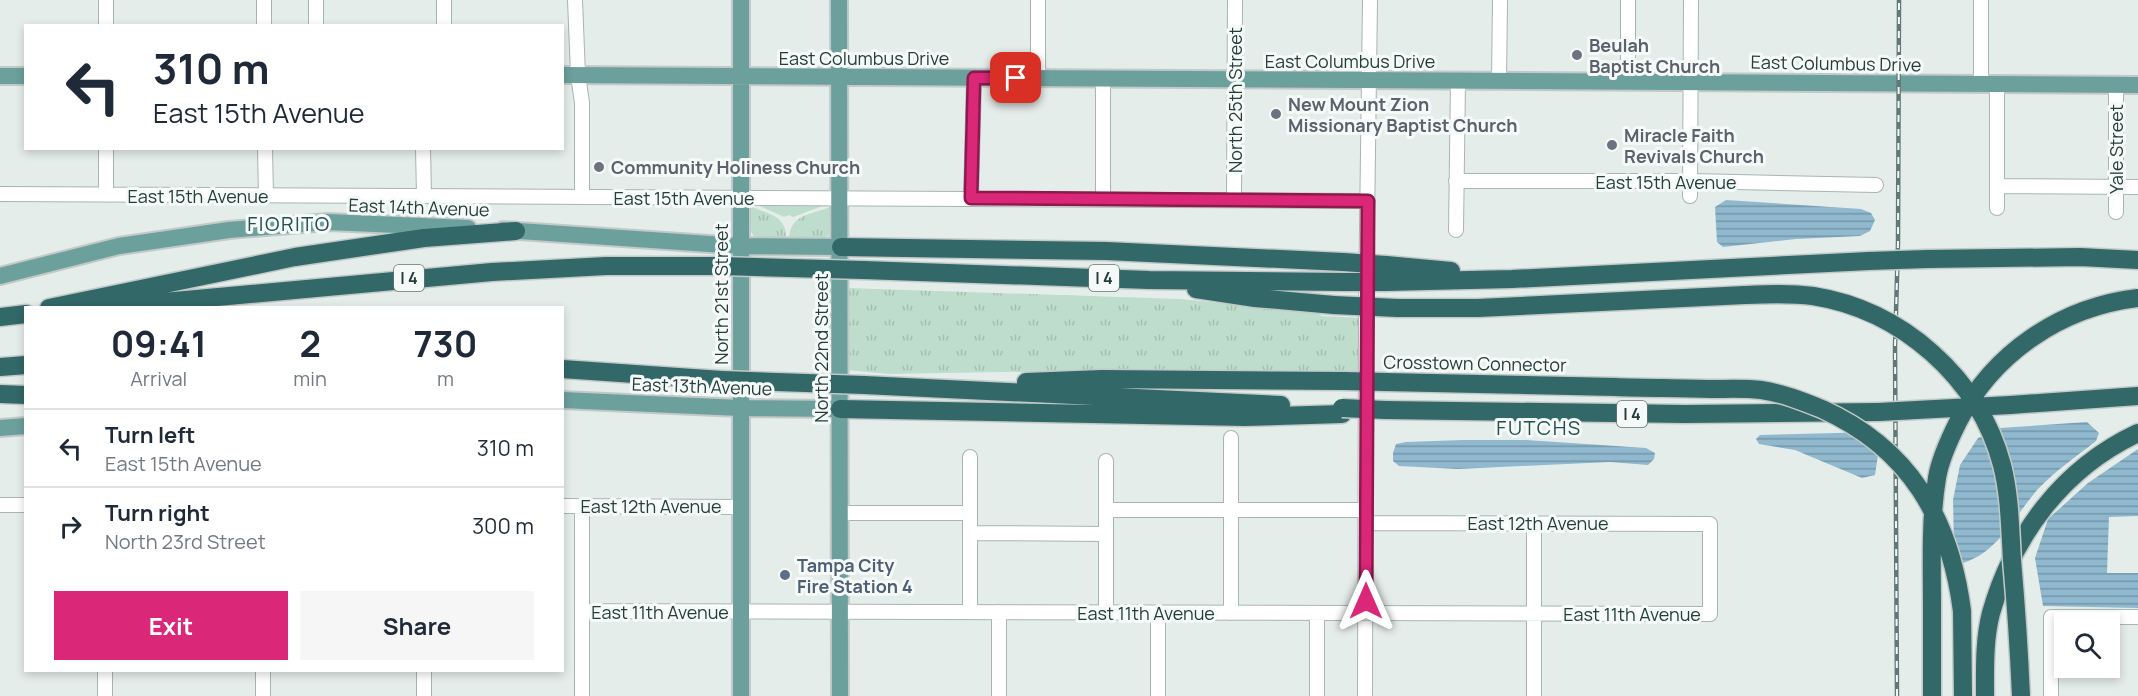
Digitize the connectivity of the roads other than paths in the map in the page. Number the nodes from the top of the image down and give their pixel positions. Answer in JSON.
{"nodes":[{"id":1,"x":106,"y":0,"type":"edge"},
{"id":2,"x":264,"y":0,"type":"edge"},
{"id":3,"x":316,"y":0,"type":"edge"},
{"id":4,"x":444,"y":0,"type":"edge"},
{"id":5,"x":576,"y":0,"type":"edge"},
{"id":6,"x":741,"y":0,"type":"edge"},
{"id":7,"x":839,"y":0,"type":"edge"},
{"id":8,"x":1038,"y":0,"type":"edge"},
{"id":9,"x":1235,"y":0,"type":"edge"},
{"id":10,"x":1370,"y":0,"type":"edge"},
{"id":11,"x":1500,"y":0,"type":"edge"},
{"id":12,"x":1628,"y":0,"type":"edge"},
{"id":13,"x":1691,"y":0,"type":"edge"},
{"id":14,"x":1981,"y":0,"type":"edge"},
{"id":15,"x":106,"y":24,"type":"edge"},
{"id":16,"x":264,"y":24,"type":"edge"},
{"id":17,"x":316,"y":24,"type":"edge"},
{"id":18,"x":444,"y":24,"type":"edge"},
{"id":19,"x":570,"y":75,"type":"edge"},
{"id":20,"x":0,"y":76,"type":"edge"},
{"id":21,"x":24,"y":76,"type":"edge"},
{"id":22,"x":741,"y":77,"type":"junction"},
{"id":23,"x":839,"y":77,"type":"junction"},
{"id":24,"x":974,"y":78,"type":"junction"},
{"id":25,"x":1038,"y":78,"type":"junction"},
{"id":26,"x":1103,"y":79,"type":"junction"},
{"id":27,"x":1235,"y":79,"type":"junction"},
{"id":28,"x":1370,"y":80,"type":"junction"},
{"id":29,"x":1458,"y":81,"type":"junction"},
{"id":30,"x":1498,"y":81,"type":"junction"},
{"id":31,"x":1628,"y":81,"type":"junction"},
{"id":32,"x":1691,"y":81,"type":"junction"},
{"id":33,"x":1989,"y":85,"type":"junction"},
{"id":34,"x":2116,"y":85,"type":"junction"},
{"id":35,"x":2138,"y":85,"type":"edge"},
{"id":36,"x":106,"y":150,"type":"edge"},
{"id":37,"x":265,"y":150,"type":"edge"},
{"id":38,"x":423,"y":150,"type":"edge"},
{"id":39,"x":1456,"y":182,"type":"junction"},
{"id":40,"x":1876,"y":185,"type":"dead end"},
{"id":41,"x":1996,"y":186,"type":"junction"},
{"id":42,"x":2117,"y":187,"type":"junction"},
{"id":43,"x":2138,"y":187,"type":"edge"},
{"id":44,"x":1691,"y":189,"type":"junction"},
{"id":45,"x":0,"y":194,"type":"edge"},
{"id":46,"x":106,"y":195,"type":"junction"},
{"id":47,"x":266,"y":196,"type":"junction"},
{"id":48,"x":424,"y":196,"type":"junction"},
{"id":49,"x":582,"y":197,"type":"junction"},
{"id":50,"x":741,"y":198,"type":"junction"},
{"id":51,"x":838,"y":198,"type":"junction"},
{"id":52,"x":971,"y":198,"type":"junction"},
{"id":53,"x":1103,"y":199,"type":"junction"},
{"id":54,"x":1234,"y":200,"type":"junction"},
{"id":55,"x":1368,"y":201,"type":"junction"},
{"id":56,"x":1997,"y":208,"type":"dead end"},
{"id":57,"x":2116,"y":212,"type":"dead end"},
{"id":58,"x":1456,"y":230,"type":"dead end"},
{"id":59,"x":516,"y":231,"type":"junction"},
{"id":60,"x":740,"y":246,"type":"junction"},
{"id":61,"x":841,"y":247,"type":"junction"},
{"id":62,"x":2138,"y":260,"type":"edge"},
{"id":63,"x":1386,"y":274,"type":"junction"},
{"id":64,"x":0,"y":276,"type":"edge"},
{"id":65,"x":1149,"y":280,"type":"junction"},
{"id":66,"x":2138,"y":298,"type":"edge"},
{"id":67,"x":59,"y":306,"type":"edge"},
{"id":68,"x":120,"y":306,"type":"edge"},
{"id":69,"x":24,"y":365,"type":"edge"},
{"id":70,"x":0,"y":366,"type":"edge"},
{"id":71,"x":564,"y":369,"type":"edge"},
{"id":72,"x":898,"y":386,"type":"junction"},
{"id":73,"x":0,"y":394,"type":"edge"},
{"id":74,"x":24,"y":395,"type":"edge"},
{"id":75,"x":2138,"y":396,"type":"edge"},
{"id":76,"x":564,"y":400,"type":"edge"},
{"id":77,"x":706,"y":407,"type":"junction"},
{"id":78,"x":740,"y":408,"type":"junction"},
{"id":79,"x":840,"y":409,"type":"junction"},
{"id":80,"x":1342,"y":411,"type":"junction"},
{"id":81,"x":24,"y":426,"type":"edge"},
{"id":82,"x":0,"y":428,"type":"edge"},
{"id":83,"x":2138,"y":433,"type":"edge"},
{"id":84,"x":1231,"y":438,"type":"dead end"},
{"id":85,"x":740,"y":452,"type":"junction"},
{"id":86,"x":970,"y":457,"type":"dead end"},
{"id":87,"x":1106,"y":460,"type":"dead end"},
{"id":88,"x":0,"y":505,"type":"edge"},
{"id":89,"x":24,"y":505,"type":"edge"},
{"id":90,"x":564,"y":506,"type":"edge"},
{"id":91,"x":582,"y":506,"type":"junction"},
{"id":92,"x":739,"y":507,"type":"junction"},
{"id":93,"x":1106,"y":510,"type":"junction"},
{"id":94,"x":1231,"y":510,"type":"junction"},
{"id":95,"x":840,"y":513,"type":"junction"},
{"id":96,"x":970,"y":513,"type":"junction"},
{"id":97,"x":1366,"y":516,"type":"junction"},
{"id":98,"x":1534,"y":523,"type":"junction"},
{"id":99,"x":970,"y":533,"type":"junction"},
{"id":100,"x":1106,"y":534,"type":"junction"},
{"id":101,"x":582,"y":611,"type":"junction"},
{"id":102,"x":739,"y":612,"type":"junction"},
{"id":103,"x":840,"y":612,"type":"junction"},
{"id":104,"x":970,"y":612,"type":"junction"},
{"id":105,"x":999,"y":612,"type":"junction"},
{"id":106,"x":1106,"y":612,"type":"junction"},
{"id":107,"x":1158,"y":613,"type":"junction"},
{"id":108,"x":1231,"y":613,"type":"junction"},
{"id":109,"x":1317,"y":613,"type":"junction"},
{"id":110,"x":1366,"y":613,"type":"junction"},
{"id":111,"x":1534,"y":613,"type":"junction"},
{"id":112,"x":1710,"y":614,"type":"joint"},
{"id":113,"x":2138,"y":617,"type":"edge"},
{"id":114,"x":105,"y":672,"type":"edge"},
{"id":115,"x":263,"y":672,"type":"edge"},
{"id":116,"x":424,"y":672,"type":"edge"},
{"id":117,"x":105,"y":696,"type":"edge"},
{"id":118,"x":263,"y":696,"type":"edge"},
{"id":119,"x":424,"y":696,"type":"edge"},
{"id":120,"x":582,"y":696,"type":"edge"},
{"id":121,"x":741,"y":696,"type":"edge"},
{"id":122,"x":840,"y":696,"type":"edge"},
{"id":123,"x":999,"y":696,"type":"edge"},
{"id":124,"x":1158,"y":696,"type":"edge"},
{"id":125,"x":1317,"y":696,"type":"edge"},
{"id":126,"x":1365,"y":696,"type":"edge"},
{"id":127,"x":1534,"y":696,"type":"edge"},
{"id":128,"x":1932,"y":696,"type":"edge"},
{"id":129,"x":1963,"y":696,"type":"edge"},
{"id":130,"x":1985,"y":696,"type":"edge"},
{"id":131,"x":2021,"y":696,"type":"edge"},
{"id":132,"x":2051,"y":696,"type":"edge"}],
"edges":[{"from":1,"to":15,"type":"street"},
{"from":2,"to":16,"type":"street"},
{"from":3,"to":17,"type":"street"},
{"from":4,"to":18,"type":"street"},
{"from":5,"to":19,"type":"street"},
{"from":6,"to":22,"type":"main road","name":"North 21st Street"},
{"from":7,"to":23,"type":"main road","name":"North 22nd Street"},
{"from":8,"to":25,"type":"street"},
{"from":9,"to":27,"type":"street","name":"North 25th Street"},
{"from":10,"to":28,"type":"street"},
{"from":11,"to":30,"type":"street"},
{"from":12,"to":31,"type":"street"},
{"from":13,"to":32,"type":"street"},
{"from":14,"to":33,"type":"street"},
{"from":19,"to":22,"type":"main road","name":"East Columbus Drive"},
{"from":19,"to":49,"type":"street"},
{"from":20,"to":21,"type":"main road"},
{"from":22,"to":23,"type":"main road","name":"East Columbus Drive"},
{"from":22,"to":50,"type":"main road","name":"North 21st Street"},
{"from":23,"to":24,"type":"main road","name":"East Columbus Drive"},
{"from":23,"to":51,"type":"main road","name":"North 22nd Street"},
{"from":24,"to":25,"type":"main road","name":"East Columbus Drive"},
{"from":24,"to":52,"type":"street"},
{"from":25,"to":26,"type":"main road","name":"East Columbus Drive"},
{"from":26,"to":27,"type":"main road","name":"East Columbus Drive"},
{"from":26,"to":53,"type":"street"},
{"from":27,"to":28,"type":"main road","name":"East Columbus Drive"},
{"from":27,"to":54,"type":"street","name":"North 25th Street"},
{"from":28,"to":29,"type":"main road","name":"East Columbus Drive"},
{"from":28,"to":55,"type":"street"},
{"from":29,"to":30,"type":"main road","name":"East Columbus Drive"},
{"from":29,"to":39,"type":"street"},
{"from":30,"to":31,"type":"main road","name":"East Columbus Drive"},
{"from":31,"to":32,"type":"main road","name":"East Columbus Drive"},
{"from":32,"to":33,"type":"main road","name":"East Columbus Drive"},
{"from":32,"to":44,"type":"street"},
{"from":33,"to":34,"type":"main road","name":"East Columbus Drive"},
{"from":33,"to":41,"type":"street"},
{"from":34,"to":35,"type":"main road","name":"East Columbus Drive"},
{"from":34,"to":42,"type":"street","name":"Yale Street"},
{"from":36,"to":46,"type":"street"},
{"from":37,"to":47,"type":"street"},
{"from":38,"to":48,"type":"street"},
{"from":39,"to":44,"type":"street","name":"East 15th Avenue"},
{"from":39,"to":58,"type":"street"},
{"from":40,"to":44,"type":"street","name":"East 15th Avenue"},
{"from":41,"to":42,"type":"street"},
{"from":41,"to":56,"type":"street"},
{"from":42,"to":43,"type":"street"},
{"from":42,"to":57,"type":"street","name":"Yale Street"},
{"from":45,"to":46,"type":"street","name":"East 15th Avenue"},
{"from":46,"to":47,"type":"street","name":"East 15th Avenue"},
{"from":47,"to":48,"type":"street","name":"East 15th Avenue"},
{"from":48,"to":49,"type":"street","name":"East 15th Avenue"},
{"from":49,"to":50,"type":"street","name":"East 15th Avenue"},
{"from":50,"to":51,"type":"street","name":"East 15th Avenue"},
{"from":50,"to":60,"type":"main road","name":"North 21st Street"},
{"from":51,"to":52,"type":"street","name":"East 15th Avenue"},
{"from":51,"to":61,"type":"main road","name":"North 22nd Street"},
{"from":52,"to":53,"type":"street","name":"East 15th Avenue"},
{"from":53,"to":54,"type":"street","name":"East 15th Avenue"},
{"from":54,"to":55,"type":"street","name":"East 15th Avenue"},
{"from":55,"to":97,"type":"street"},
{"from":59,"to":60,"type":"main road","name":"East 14th Avenue"},
{"from":59,"to":64,"type":"main road","name":"East 14th Avenue"},
{"from":59,"to":67,"type":"highway"},
{"from":60,"to":61,"type":"main road","name":"East 14th Avenue"},
{"from":60,"to":78,"type":"main road","name":"North 21st Street"},
{"from":61,"to":63,"type":"highway","bridge":true},
{"from":61,"to":79,"type":"main road","name":"North 22nd Street"},
{"from":62,"to":63,"type":"highway","number":"I 4","bridge":true},
{"from":63,"to":65,"type":"highway","number":"I 4","bridge":true},
{"from":65,"to":68,"type":"highway","number":"I 4","bridge":true},
{"from":65,"to":131,"type":"highway","bridge":true},
{"from":66,"to":128,"type":"highway","bridge":true},
{"from":69,"to":70,"type":"highway"},
{"from":71,"to":72,"type":"highway","number":"I 4","bridge":true},
{"from":72,"to":80,"type":"highway","number":"I 4"},
{"from":72,"to":129,"type":"highway","name":"Crosstown Connector","bridge":true},
{"from":73,"to":74,"type":"highway"},
{"from":75,"to":80,"type":"highway","number":"I 4","bridge":true},
{"from":76,"to":77,"type":"main road","name":"East 13th Avenue"},
{"from":77,"to":78,"type":"main road","name":"East 13th Avenue"},
{"from":77,"to":85,"type":"main road"},
{"from":78,"to":79,"type":"main road","name":"East 13th Avenue"},
{"from":78,"to":85,"type":"main road","name":"North 21st Street"},
{"from":79,"to":80,"type":"highway"},
{"from":79,"to":95,"type":"main road","name":"North 22nd Street"},
{"from":81,"to":82,"type":"main road"},
{"from":83,"to":130,"type":"highway"},
{"from":84,"to":94,"type":"street"},
{"from":85,"to":92,"type":"main road","name":"North 21st Street"},
{"from":86,"to":96,"type":"street"},
{"from":87,"to":93,"type":"street"},
{"from":88,"to":89,"type":"street"},
{"from":90,"to":91,"type":"street","name":"East 12th Avenue"},
{"from":91,"to":92,"type":"street","name":"East 12th Avenue"},
{"from":91,"to":101,"type":"street"},
{"from":92,"to":102,"type":"main road","name":"North 21st Street"},
{"from":93,"to":94,"type":"street","name":"East 12th Avenue"},
{"from":93,"to":100,"type":"street"},
{"from":94,"to":97,"type":"street","name":"East 12th Avenue"},
{"from":94,"to":108,"type":"street"},
{"from":95,"to":96,"type":"street"},
{"from":95,"to":103,"type":"main road","name":"North 22nd Street"},
{"from":96,"to":99,"type":"street"},
{"from":97,"to":98,"type":"street","name":"East 12th Avenue"},
{"from":97,"to":110,"type":"street"},
{"from":98,"to":111,"type":"street"},
{"from":98,"to":112,"type":"street","name":"East 12th Avenue"},
{"from":99,"to":100,"type":"street"},
{"from":99,"to":104,"type":"street"},
{"from":100,"to":106,"type":"street"},
{"from":101,"to":102,"type":"street","name":"East 11th Avenue"},
{"from":101,"to":120,"type":"street"},
{"from":102,"to":103,"type":"street","name":"East 11th Avenue"},
{"from":102,"to":121,"type":"main road","name":"North 21st Street"},
{"from":103,"to":104,"type":"street","name":"East 11th Avenue"},
{"from":103,"to":122,"type":"main road","name":"North 22nd Street"},
{"from":104,"to":105,"type":"street","name":"East 11th Avenue"},
{"from":105,"to":106,"type":"street","name":"East 11th Avenue"},
{"from":105,"to":123,"type":"street"},
{"from":106,"to":107,"type":"street","name":"East 11th Avenue"},
{"from":107,"to":108,"type":"street","name":"East 11th Avenue"},
{"from":107,"to":124,"type":"street"},
{"from":108,"to":109,"type":"street","name":"East 11th Avenue"},
{"from":109,"to":110,"type":"street","name":"East 11th Avenue"},
{"from":109,"to":125,"type":"street"},
{"from":110,"to":111,"type":"street","name":"East 11th Avenue"},
{"from":110,"to":126,"type":"street"},
{"from":111,"to":112,"type":"street","name":"East 11th Avenue"},
{"from":111,"to":127,"type":"street"},
{"from":113,"to":132,"type":"street"},
{"from":114,"to":117,"type":"street"},
{"from":115,"to":118,"type":"street"},
{"from":116,"to":119,"type":"street"}]}
